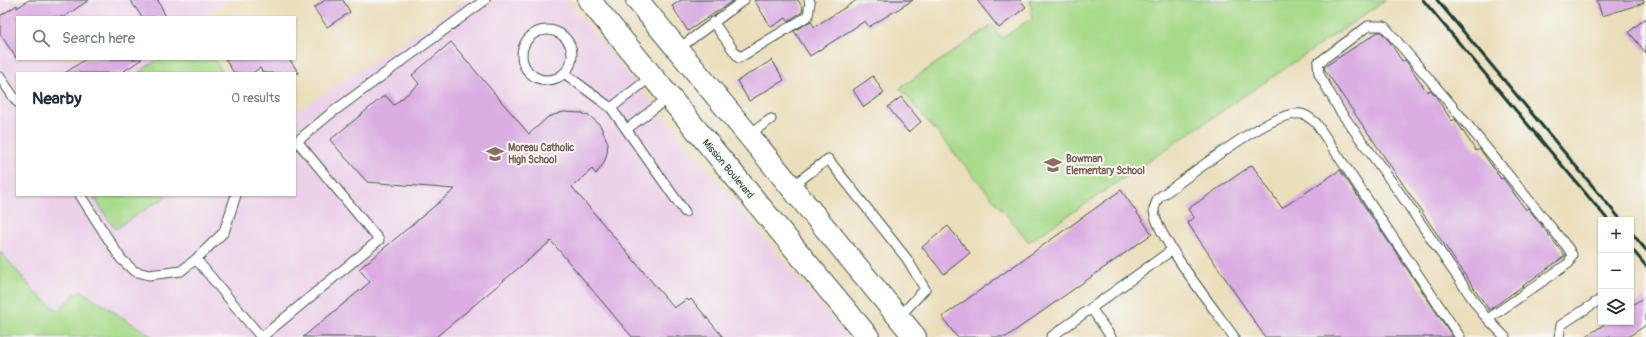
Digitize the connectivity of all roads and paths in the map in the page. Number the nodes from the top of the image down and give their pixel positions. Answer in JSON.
{"nodes":[{"id":1,"x":485,"y":0,"type":"edge"},
{"id":2,"x":589,"y":0,"type":"edge"},
{"id":3,"x":637,"y":0,"type":"edge"},
{"id":4,"x":744,"y":0,"type":"edge"},
{"id":5,"x":809,"y":0,"type":"edge"},
{"id":6,"x":713,"y":22,"type":"junction"},
{"id":7,"x":678,"y":49,"type":"junction"},
{"id":8,"x":564,"y":73,"type":"junction"},
{"id":9,"x":0,"y":76,"type":"edge"},
{"id":10,"x":652,"y":76,"type":"junction"},
{"id":11,"x":669,"y":97,"type":"junction"},
{"id":12,"x":16,"y":100,"type":"edge"},
{"id":13,"x":611,"y":108,"type":"junction"},
{"id":14,"x":771,"y":119,"type":"dead end"},
{"id":15,"x":627,"y":129,"type":"junction"},
{"id":16,"x":748,"y":135,"type":"junction"},
{"id":17,"x":296,"y":142,"type":"edge"},
{"id":18,"x":791,"y":187,"type":"junction"},
{"id":19,"x":81,"y":196,"type":"edge"},
{"id":20,"x":236,"y":196,"type":"edge"},
{"id":21,"x":685,"y":212,"type":"dead end"},
{"id":22,"x":1172,"y":250,"type":"junction"},
{"id":23,"x":196,"y":259,"type":"junction"},
{"id":24,"x":1598,"y":301,"type":"edge"},
{"id":25,"x":1091,"y":308,"type":"junction"},
{"id":26,"x":899,"y":317,"type":"junction"},
{"id":27,"x":1488,"y":319,"type":"junction"},
{"id":28,"x":262,"y":337,"type":"edge"},
{"id":29,"x":868,"y":337,"type":"edge"},
{"id":30,"x":915,"y":337,"type":"edge"},
{"id":31,"x":1051,"y":337,"type":"edge"},
{"id":32,"x":1111,"y":337,"type":"edge"},
{"id":33,"x":1234,"y":337,"type":"edge"},
{"id":34,"x":1460,"y":337,"type":"edge"},
{"id":35,"x":1505,"y":337,"type":"edge"},
{"id":36,"x":1560,"y":337,"type":"edge"}],
"edges":[{"from":1,"to":17,"type":"lane"},
{"from":2,"to":10,"type":"main road","name":"Mission Boulevard"},
{"from":3,"to":7,"type":"main road"},
{"from":4,"to":6,"type":"lane"},
{"from":5,"to":6,"type":"lane"},
{"from":6,"to":7,"type":"lane"},
{"from":7,"to":16,"type":"main road"},
{"from":8,"to":8,"type":"lane"},
{"from":8,"to":13,"type":"lane"},
{"from":9,"to":12,"type":"lane"},
{"from":10,"to":11,"type":"main road","name":"Mission Boulevard"},
{"from":10,"to":13,"type":"lane"},
{"from":11,"to":15,"type":"lane"},
{"from":11,"to":29,"type":"main road","name":"Mission Boulevard"},
{"from":13,"to":15,"type":"lane"},
{"from":14,"to":16,"type":"lane"},
{"from":15,"to":21,"type":"lane"},
{"from":16,"to":18,"type":"main road"},
{"from":17,"to":28,"type":"lane"},
{"from":18,"to":26,"type":"main road"},
{"from":18,"to":26,"type":"lane"},
{"from":19,"to":23,"type":"lane"},
{"from":20,"to":23,"type":"lane"},
{"from":22,"to":25,"type":"lane"},
{"from":22,"to":33,"type":"lane"},
{"from":22,"to":34,"type":"lane"},
{"from":23,"to":28,"type":"lane"},
{"from":24,"to":36,"type":"lane"},
{"from":25,"to":31,"type":"lane"},
{"from":25,"to":32,"type":"lane"},
{"from":26,"to":30,"type":"main road"},
{"from":27,"to":27,"type":"lane"},
{"from":27,"to":35,"type":"lane"}]}
